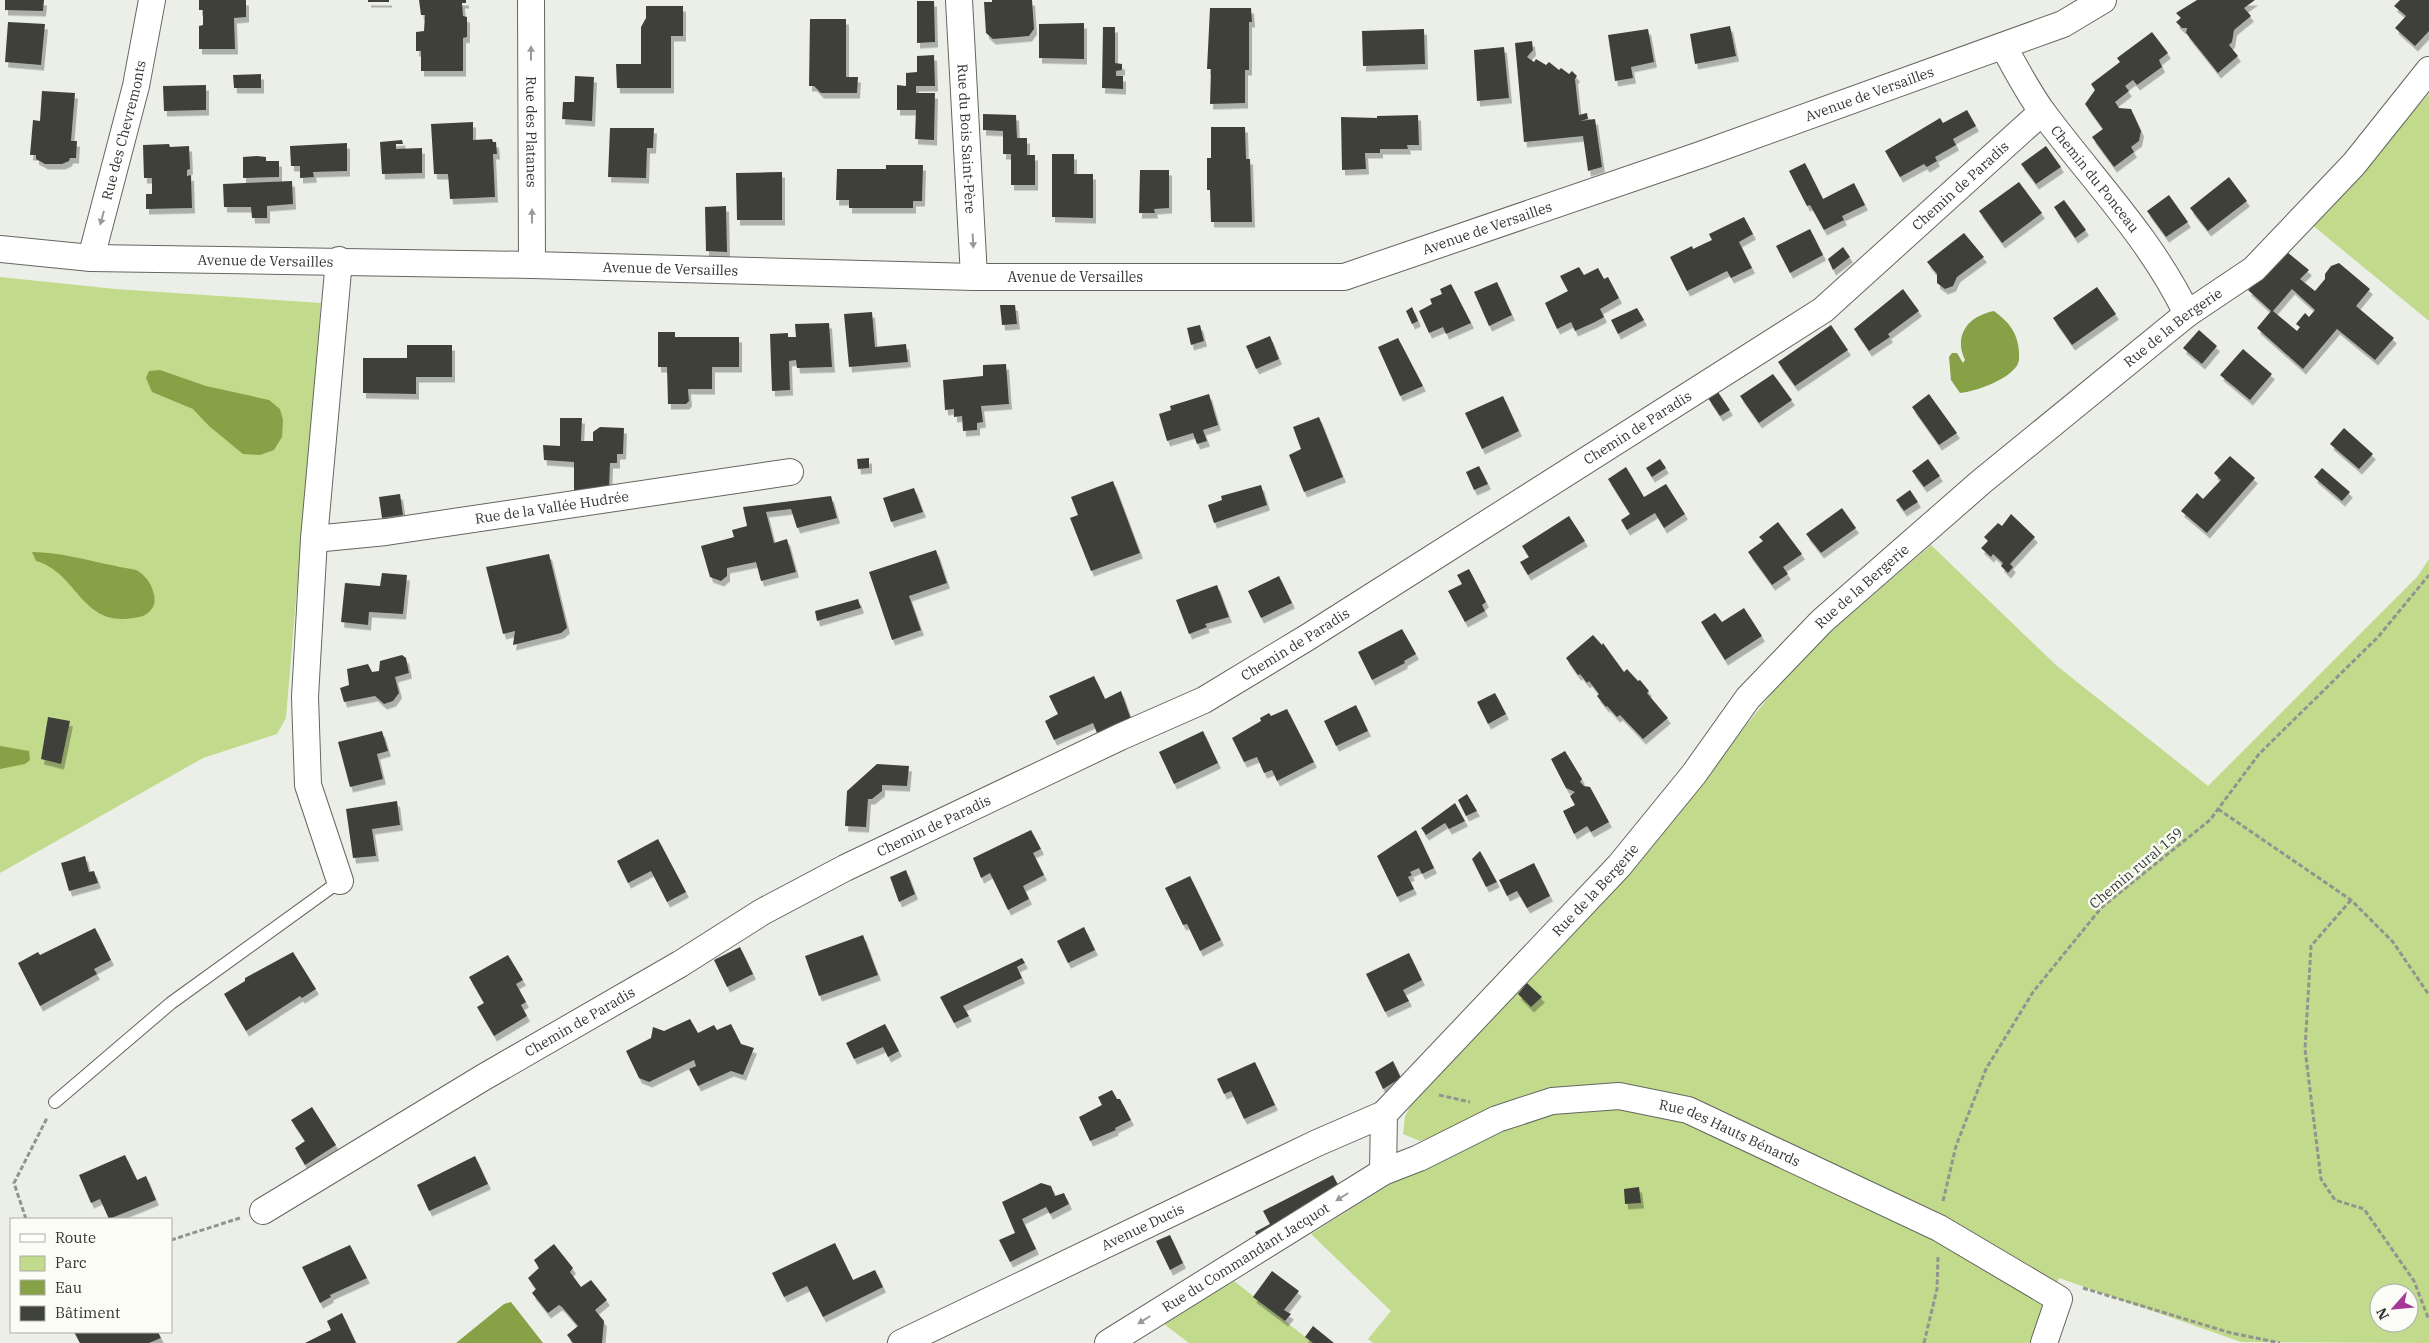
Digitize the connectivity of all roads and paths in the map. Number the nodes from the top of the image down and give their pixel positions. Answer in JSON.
{"nodes":[{"id":1,"x":152,"y":0,"type":"edge"},
{"id":2,"x":531,"y":0,"type":"edge"},
{"id":3,"x":960,"y":0,"type":"edge"},
{"id":4,"x":2103,"y":0,"type":"edge"},
{"id":5,"x":2003,"y":46,"type":"junction"},
{"id":6,"x":2429,"y":70,"type":"edge"},
{"id":7,"x":2042,"y":112,"type":"junction"},
{"id":8,"x":0,"y":249,"type":"edge"},
{"id":9,"x":91,"y":258,"type":"junction"},
{"id":10,"x":340,"y":260,"type":"junction"},
{"id":11,"x":532,"y":264,"type":"junction"},
{"id":12,"x":974,"y":277,"type":"junction"},
{"id":13,"x":2188,"y":314,"type":"junction"},
{"id":14,"x":790,"y":472,"type":"dead end"},
{"id":15,"x":314,"y":539,"type":"junction"},
{"id":16,"x":2429,"y":575,"type":"edge"},
{"id":17,"x":2218,"y":809,"type":"junction"},
{"id":18,"x":340,"y":880,"type":"joint"},
{"id":19,"x":2351,"y":900,"type":"junction"},
{"id":20,"x":2429,"y":995,"type":"edge"},
{"id":21,"x":1438,"y":1095,"type":"dead end"},
{"id":22,"x":55,"y":1102,"type":"joint"},
{"id":23,"x":1473,"y":1103,"type":"dead end"},
{"id":24,"x":1384,"y":1114,"type":"junction"},
{"id":25,"x":1383,"y":1172,"type":"junction"},
{"id":26,"x":262,"y":1211,"type":"joint"},
{"id":27,"x":26,"y":1218,"type":"edge"},
{"id":28,"x":1939,"y":1228,"type":"junction"},
{"id":29,"x":172,"y":1240,"type":"edge"},
{"id":30,"x":2059,"y":1299,"type":"junction"},
{"id":31,"x":2429,"y":1320,"type":"edge"},
{"id":32,"x":901,"y":1343,"type":"edge"},
{"id":33,"x":1108,"y":1343,"type":"edge"},
{"id":34,"x":1924,"y":1343,"type":"edge"},
{"id":35,"x":2044,"y":1343,"type":"edge"},
{"id":36,"x":2280,"y":1343,"type":"edge"}],
"edges":[{"from":1,"to":9,"type":"street","name":"Rue des Chevremonts","one_way":true},
{"from":11,"to":2,"type":"street","name":"Rue des Platanes","one_way":true},
{"from":3,"to":12,"type":"street","name":"Rue du Bois Saint-Père","one_way":true},
{"from":4,"to":5,"type":"street","name":"Avenue de Versailles"},
{"from":5,"to":7,"type":"street","name":"Chemin du Ponceau"},
{"from":5,"to":12,"type":"street","name":"Avenue de Versailles"},
{"from":6,"to":13,"type":"street","name":"Rue de la Bergerie"},
{"from":7,"to":13,"type":"street","name":"Chemin du Ponceau"},
{"from":7,"to":26,"type":"street","name":"Chemin de Paradis"},
{"from":8,"to":9,"type":"street","name":"Avenue de Versailles"},
{"from":9,"to":10,"type":"street","name":"Avenue de Versailles"},
{"from":10,"to":11,"type":"street","name":"Avenue de Versailles"},
{"from":10,"to":15,"type":"street"},
{"from":11,"to":12,"type":"street","name":"Avenue de Versailles"},
{"from":13,"to":24,"type":"street","name":"Rue de la Bergerie"},
{"from":14,"to":15,"type":"street","name":"Rue de la Vallée Hudrée"},
{"from":15,"to":18,"type":"street"},
{"from":16,"to":17,"type":"path","name":"Chemin rural 159"},
{"from":17,"to":19,"type":"path"},
{"from":17,"to":28,"type":"path","name":"Chemin rural 159"},
{"from":18,"to":22,"type":"lane"},
{"from":19,"to":20,"type":"path"},
{"from":19,"to":31,"type":"path"},
{"from":21,"to":23,"type":"path"},
{"from":22,"to":27,"type":"path"},
{"from":24,"to":25,"type":"street"},
{"from":24,"to":32,"type":"street","name":"Avenue Ducis"},
{"from":25,"to":28,"type":"street","name":"Rue des Hauts Bénards"},
{"from":25,"to":33,"type":"street","name":"Rue du Commandant Jacquot","one_way":true},
{"from":26,"to":29,"type":"path"},
{"from":28,"to":30,"type":"street","name":"Rue des Hauts Bénards"},
{"from":28,"to":34,"type":"path","name":"Chemin rural 159"},
{"from":30,"to":35,"type":"street"},
{"from":30,"to":36,"type":"path"}]}
